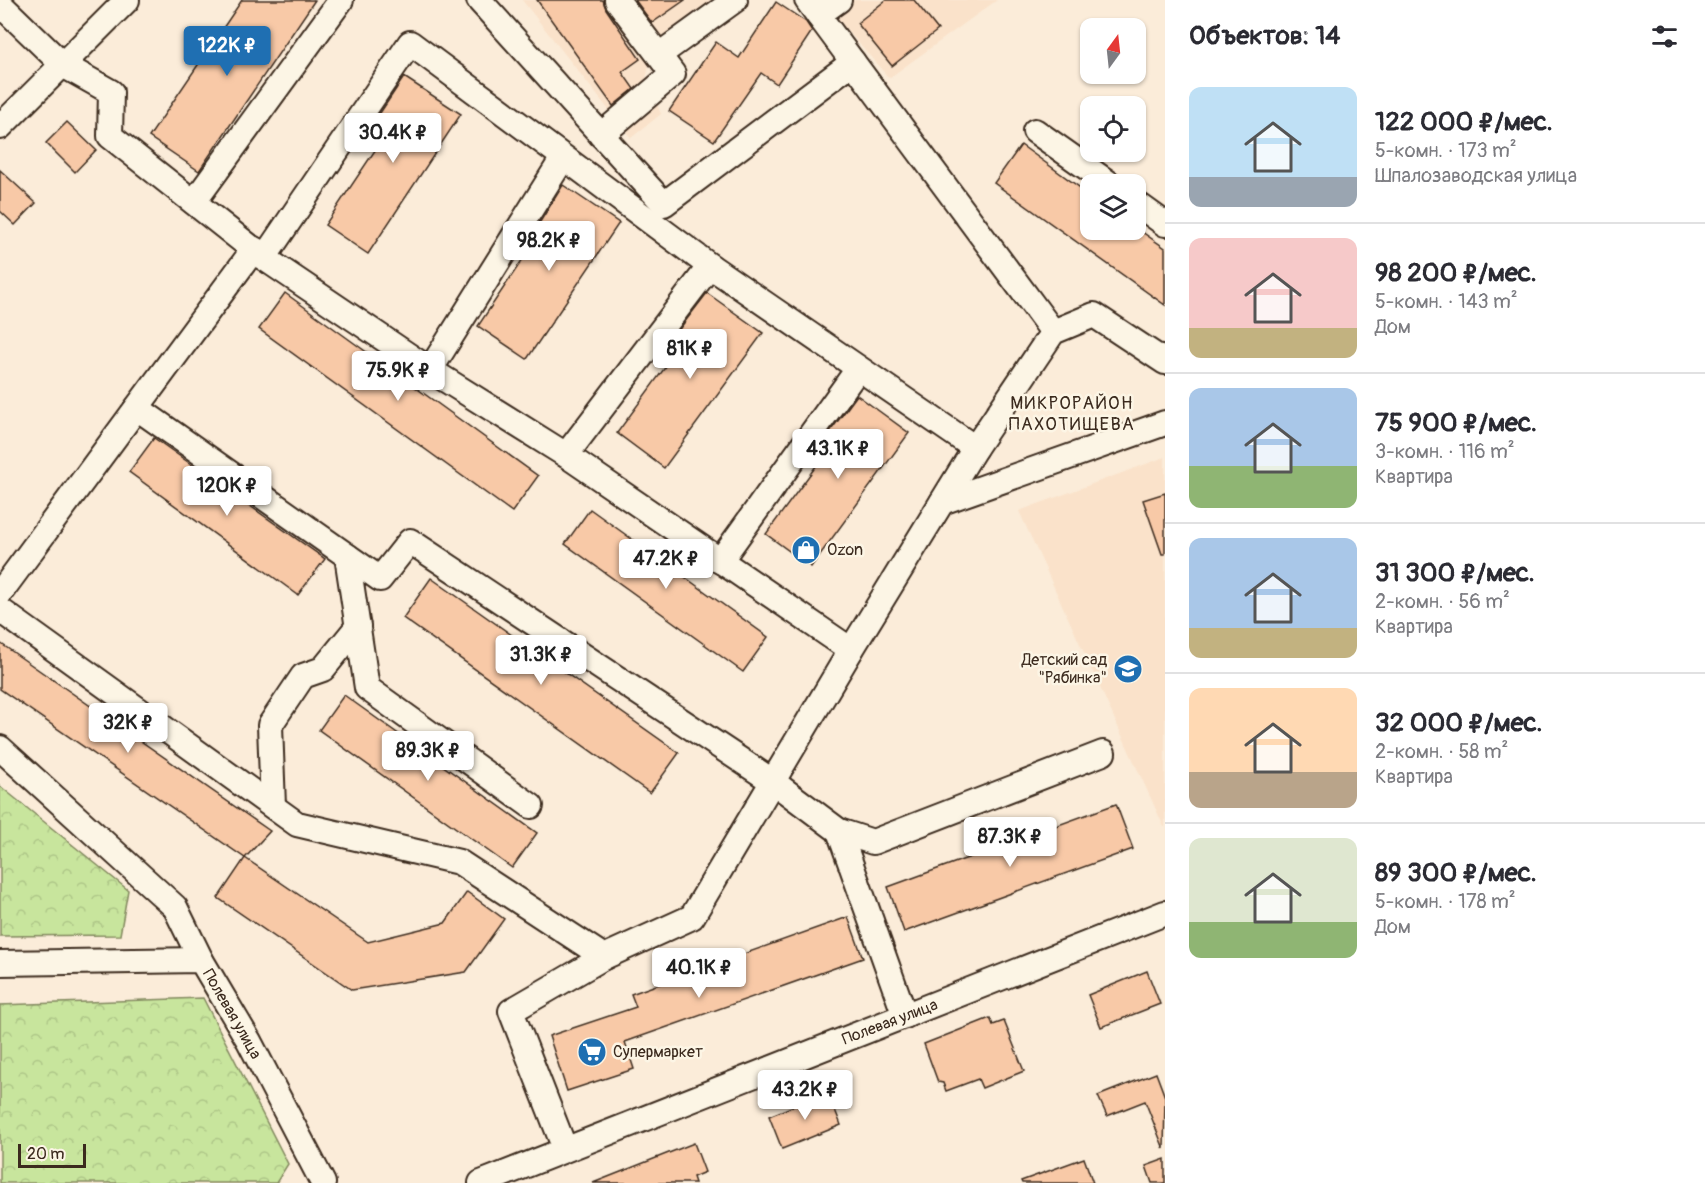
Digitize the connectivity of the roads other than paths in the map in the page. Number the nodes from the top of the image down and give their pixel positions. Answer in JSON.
{"nodes":[{"id":1,"x":127,"y":0,"type":"edge"},
{"id":2,"x":341,"y":0,"type":"edge"},
{"id":3,"x":479,"y":0,"type":"edge"},
{"id":4,"x":617,"y":0,"type":"edge"},
{"id":5,"x":735,"y":0,"type":"edge"},
{"id":6,"x":839,"y":0,"type":"edge"},
{"id":7,"x":0,"y":4,"type":"edge"},
{"id":8,"x":813,"y":7,"type":"edge"},
{"id":9,"x":659,"y":55,"type":"junction"},
{"id":10,"x":853,"y":62,"type":"junction"},
{"id":11,"x":63,"y":65,"type":"junction"},
{"id":12,"x":0,"y":127,"type":"edge"},
{"id":13,"x":1035,"y":130,"type":"dead end"},
{"id":14,"x":601,"y":135,"type":"junction"},
{"id":15,"x":563,"y":158,"type":"junction"},
{"id":16,"x":1096,"y":174,"type":"edge"},
{"id":17,"x":194,"y":202,"type":"junction"},
{"id":18,"x":1146,"y":210,"type":"edge"},
{"id":19,"x":1165,"y":224,"type":"edge"},
{"id":20,"x":259,"y":253,"type":"junction"},
{"id":21,"x":710,"y":266,"type":"junction"},
{"id":22,"x":1053,"y":332,"type":"junction"},
{"id":23,"x":1165,"y":362,"type":"edge"},
{"id":24,"x":858,"y":369,"type":"junction"},
{"id":25,"x":430,"y":370,"type":"junction"},
{"id":26,"x":137,"y":408,"type":"junction"},
{"id":27,"x":1165,"y":423,"type":"edge"},
{"id":28,"x":975,"y":448,"type":"junction"},
{"id":29,"x":566,"y":455,"type":"junction"},
{"id":30,"x":942,"y":502,"type":"junction"},
{"id":31,"x":347,"y":556,"type":"junction"},
{"id":32,"x":720,"y":561,"type":"junction"},
{"id":33,"x":0,"y":593,"type":"edge"},
{"id":34,"x":0,"y":610,"type":"edge"},
{"id":35,"x":358,"y":626,"type":"junction"},
{"id":36,"x":851,"y":650,"type":"junction"},
{"id":37,"x":0,"y":748,"type":"edge"},
{"id":38,"x":1103,"y":753,"type":"dead end"},
{"id":39,"x":772,"y":781,"type":"junction"},
{"id":40,"x":273,"y":806,"type":"junction"},
{"id":41,"x":531,"y":806,"type":"dead end"},
{"id":42,"x":839,"y":831,"type":"junction"},
{"id":43,"x":1165,"y":913,"type":"edge"},
{"id":44,"x":604,"y":957,"type":"junction"},
{"id":45,"x":201,"y":960,"type":"junction"},
{"id":46,"x":0,"y":963,"type":"edge"},
{"id":47,"x":905,"y":1016,"type":"junction"},
{"id":48,"x":565,"y":1149,"type":"junction"},
{"id":49,"x":323,"y":1183,"type":"edge"},
{"id":50,"x":481,"y":1183,"type":"edge"}],
"edges":[{"from":1,"to":11,"type":"street"},
{"from":2,"to":17,"type":"street"},
{"from":3,"to":14,"type":"street"},
{"from":4,"to":9,"type":"street"},
{"from":5,"to":9,"type":"street"},
{"from":6,"to":8,"type":"street"},
{"from":7,"to":11,"type":"street"},
{"from":8,"to":10,"type":"street"},
{"from":9,"to":14,"type":"street"},
{"from":10,"to":14,"type":"street"},
{"from":10,"to":22,"type":"street"},
{"from":11,"to":12,"type":"street"},
{"from":11,"to":17,"type":"street"},
{"from":13,"to":16,"type":"street"},
{"from":15,"to":20,"type":"street"},
{"from":15,"to":21,"type":"street"},
{"from":15,"to":25,"type":"street"},
{"from":17,"to":20,"type":"street"},
{"from":18,"to":19,"type":"street"},
{"from":20,"to":25,"type":"street"},
{"from":20,"to":26,"type":"street"},
{"from":21,"to":24,"type":"street"},
{"from":21,"to":29,"type":"street"},
{"from":22,"to":23,"type":"street"},
{"from":22,"to":28,"type":"street"},
{"from":24,"to":28,"type":"street"},
{"from":24,"to":32,"type":"street"},
{"from":25,"to":29,"type":"street"},
{"from":26,"to":31,"type":"street"},
{"from":26,"to":33,"type":"street"},
{"from":27,"to":30,"type":"street"},
{"from":28,"to":30,"type":"street"},
{"from":29,"to":32,"type":"street"},
{"from":30,"to":36,"type":"street"},
{"from":31,"to":35,"type":"street"},
{"from":31,"to":39,"type":"street"},
{"from":32,"to":36,"type":"street"},
{"from":34,"to":40,"type":"street"},
{"from":35,"to":40,"type":"street"},
{"from":35,"to":41,"type":"street"},
{"from":36,"to":39,"type":"street"},
{"from":37,"to":45,"type":"street"},
{"from":38,"to":42,"type":"street"},
{"from":39,"to":42,"type":"street"},
{"from":39,"to":44,"type":"street"},
{"from":40,"to":44,"type":"street"},
{"from":42,"to":47,"type":"street"},
{"from":43,"to":47,"type":"street","name":"Полевая улица"},
{"from":44,"to":48,"type":"street"},
{"from":45,"to":46,"type":"street","name":"Полевая улица"},
{"from":45,"to":49,"type":"street","name":"Полевая улица"},
{"from":47,"to":48,"type":"street","name":"Полевая улица"},
{"from":48,"to":50,"type":"street","name":"Полевая улица"}]}
